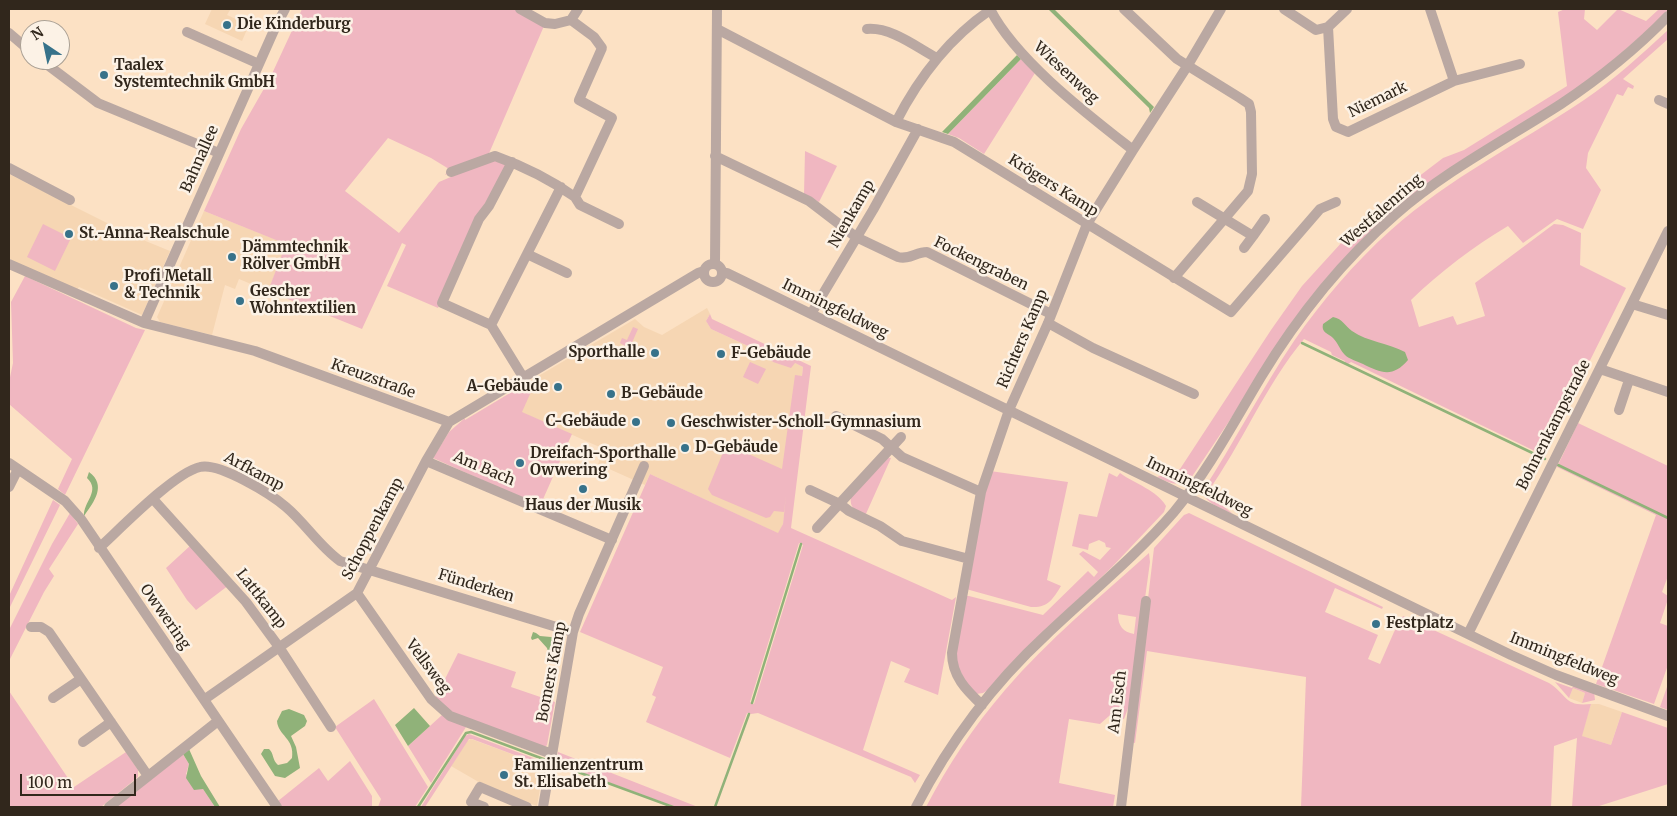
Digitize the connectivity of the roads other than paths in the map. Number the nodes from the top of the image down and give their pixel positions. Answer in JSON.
{"nodes":[{"id":1,"x":285,"y":9,"type":"edge"},
{"id":2,"x":520,"y":9,"type":"edge"},
{"id":3,"x":578,"y":9,"type":"edge"},
{"id":4,"x":717,"y":9,"type":"edge"},
{"id":5,"x":1124,"y":9,"type":"edge"},
{"id":6,"x":1221,"y":9,"type":"edge"},
{"id":7,"x":1284,"y":9,"type":"edge"},
{"id":8,"x":1347,"y":9,"type":"edge"},
{"id":9,"x":1430,"y":9,"type":"edge"},
{"id":10,"x":990,"y":10,"type":"edge"},
{"id":11,"x":1668,"y":16,"type":"edge"},
{"id":12,"x":572,"y":20,"type":"junction"},
{"id":13,"x":717,"y":28,"type":"junction"},
{"id":14,"x":1328,"y":28,"type":"junction"},
{"id":15,"x":867,"y":29,"type":"dead end"},
{"id":16,"x":187,"y":32,"type":"dead end"},
{"id":17,"x":9,"y":33,"type":"edge"},
{"id":18,"x":20,"y":42,"type":"edge"},
{"id":19,"x":937,"y":58,"type":"junction"},
{"id":20,"x":259,"y":64,"type":"junction"},
{"id":21,"x":1520,"y":64,"type":"dead end"},
{"id":22,"x":1188,"y":66,"type":"junction"},
{"id":23,"x":54,"y":70,"type":"edge"},
{"id":24,"x":1454,"y":81,"type":"junction"},
{"id":25,"x":896,"y":122,"type":"junction"},
{"id":26,"x":918,"y":129,"type":"junction"},
{"id":27,"x":1133,"y":150,"type":"junction"},
{"id":28,"x":219,"y":154,"type":"junction"},
{"id":29,"x":715,"y":156,"type":"junction"},
{"id":30,"x":512,"y":162,"type":"junction"},
{"id":31,"x":9,"y":168,"type":"edge"},
{"id":32,"x":451,"y":172,"type":"dead end"},
{"id":33,"x":561,"y":187,"type":"junction"},
{"id":34,"x":575,"y":197,"type":"junction"},
{"id":35,"x":70,"y":200,"type":"dead end"},
{"id":36,"x":1197,"y":202,"type":"dead end"},
{"id":37,"x":1336,"y":202,"type":"dead end"},
{"id":38,"x":1224,"y":218,"type":"junction"},
{"id":39,"x":1265,"y":219,"type":"dead end"},
{"id":40,"x":619,"y":224,"type":"dead end"},
{"id":41,"x":1088,"y":224,"type":"junction"},
{"id":42,"x":1668,"y":231,"type":"edge"},
{"id":43,"x":1253,"y":236,"type":"junction"},
{"id":44,"x":856,"y":237,"type":"junction"},
{"id":45,"x":1244,"y":248,"type":"dead end"},
{"id":46,"x":1664,"y":251,"type":"edge"},
{"id":47,"x":527,"y":254,"type":"junction"},
{"id":48,"x":9,"y":264,"type":"edge"},
{"id":49,"x":719,"y":268,"type":"junction"},
{"id":50,"x":704,"y":271,"type":"junction"},
{"id":51,"x":567,"y":273,"type":"dead end"},
{"id":52,"x":1174,"y":278,"type":"junction"},
{"id":53,"x":1632,"y":304,"type":"junction"},
{"id":54,"x":811,"y":314,"type":"junction"},
{"id":55,"x":1668,"y":315,"type":"edge"},
{"id":56,"x":1049,"y":318,"type":"junction"},
{"id":57,"x":144,"y":323,"type":"junction"},
{"id":58,"x":491,"y":325,"type":"junction"},
{"id":59,"x":1600,"y":369,"type":"junction"},
{"id":60,"x":523,"y":377,"type":"junction"},
{"id":61,"x":1629,"y":380,"type":"junction"},
{"id":62,"x":1668,"y":392,"type":"edge"},
{"id":63,"x":1194,"y":394,"type":"dead end"},
{"id":64,"x":1009,"y":410,"type":"junction"},
{"id":65,"x":1619,"y":410,"type":"dead end"},
{"id":66,"x":836,"y":416,"type":"dead end"},
{"id":67,"x":449,"y":422,"type":"junction"},
{"id":68,"x":901,"y":437,"type":"dead end"},
{"id":69,"x":891,"y":447,"type":"junction"},
{"id":70,"x":426,"y":461,"type":"junction"},
{"id":71,"x":9,"y":463,"type":"edge"},
{"id":72,"x":644,"y":466,"type":"dead end"},
{"id":73,"x":18,"y":469,"type":"junction"},
{"id":74,"x":9,"y":487,"type":"edge"},
{"id":75,"x":810,"y":490,"type":"dead end"},
{"id":76,"x":981,"y":492,"type":"junction"},
{"id":77,"x":1185,"y":497,"type":"junction"},
{"id":78,"x":153,"y":500,"type":"junction"},
{"id":79,"x":840,"y":504,"type":"junction"},
{"id":80,"x":817,"y":528,"type":"dead end"},
{"id":81,"x":612,"y":540,"type":"junction"},
{"id":82,"x":99,"y":548,"type":"junction"},
{"id":83,"x":969,"y":559,"type":"junction"},
{"id":84,"x":370,"y":570,"type":"junction"},
{"id":85,"x":356,"y":593,"type":"junction"},
{"id":86,"x":1146,"y":601,"type":"dead end"},
{"id":87,"x":31,"y":626,"type":"dead end"},
{"id":88,"x":573,"y":632,"type":"junction"},
{"id":89,"x":1468,"y":634,"type":"junction"},
{"id":90,"x":279,"y":647,"type":"junction"},
{"id":91,"x":81,"y":679,"type":"junction"},
{"id":92,"x":53,"y":698,"type":"dead end"},
{"id":93,"x":205,"y":699,"type":"junction"},
{"id":94,"x":982,"y":705,"type":"junction"},
{"id":95,"x":1668,"y":716,"type":"edge"},
{"id":96,"x":218,"y":721,"type":"junction"},
{"id":97,"x":111,"y":722,"type":"junction"},
{"id":98,"x":331,"y":727,"type":"dead end"},
{"id":99,"x":83,"y":742,"type":"dead end"},
{"id":100,"x":552,"y":754,"type":"junction"},
{"id":101,"x":148,"y":776,"type":"junction"},
{"id":102,"x":109,"y":807,"type":"edge"},
{"id":103,"x":276,"y":807,"type":"edge"},
{"id":104,"x":484,"y":807,"type":"edge"},
{"id":105,"x":527,"y":807,"type":"edge"},
{"id":106,"x":543,"y":807,"type":"edge"},
{"id":107,"x":916,"y":807,"type":"edge"},
{"id":108,"x":1120,"y":807,"type":"edge"}],
"edges":[{"from":1,"to":20,"type":"street","name":"Bahnallee"},
{"from":2,"to":12,"type":"street"},
{"from":3,"to":12,"type":"street"},
{"from":4,"to":13,"type":"street"},
{"from":5,"to":22,"type":"street"},
{"from":6,"to":22,"type":"street","name":"Richters Kamp"},
{"from":7,"to":14,"type":"street"},
{"from":8,"to":14,"type":"street"},
{"from":9,"to":24,"type":"street"},
{"from":10,"to":19,"type":"street"},
{"from":10,"to":27,"type":"street","name":"Wiesenweg"},
{"from":11,"to":77,"type":"street","name":"Westfalenring"},
{"from":12,"to":34,"type":"street"},
{"from":13,"to":25,"type":"street","name":"Krögers Kamp"},
{"from":13,"to":29,"type":"street"},
{"from":14,"to":24,"type":"street","name":"Niemark"},
{"from":15,"to":19,"type":"street"},
{"from":16,"to":20,"type":"street"},
{"from":17,"to":18,"type":"street"},
{"from":19,"to":25,"type":"street"},
{"from":20,"to":28,"type":"street","name":"Bahnallee"},
{"from":21,"to":24,"type":"street","name":"Niemark"},
{"from":22,"to":27,"type":"street","name":"Richters Kamp"},
{"from":22,"to":38,"type":"street"},
{"from":23,"to":28,"type":"street"},
{"from":25,"to":26,"type":"street","name":"Krögers Kamp"},
{"from":26,"to":41,"type":"street","name":"Krögers Kamp"},
{"from":26,"to":44,"type":"street","name":"Nienkamp"},
{"from":27,"to":41,"type":"street","name":"Richters Kamp"},
{"from":28,"to":57,"type":"street","name":"Bahnallee"},
{"from":29,"to":44,"type":"street","name":"Fockengraben"},
{"from":29,"to":49,"type":"street"},
{"from":30,"to":32,"type":"street"},
{"from":30,"to":33,"type":"street"},
{"from":30,"to":58,"type":"street"},
{"from":31,"to":35,"type":"street"},
{"from":33,"to":34,"type":"street"},
{"from":33,"to":47,"type":"street"},
{"from":34,"to":40,"type":"street"},
{"from":36,"to":38,"type":"street"},
{"from":37,"to":52,"type":"street","name":"Krögers Kamp"},
{"from":38,"to":43,"type":"street"},
{"from":38,"to":52,"type":"street"},
{"from":39,"to":43,"type":"street"},
{"from":41,"to":52,"type":"street","name":"Krögers Kamp"},
{"from":41,"to":56,"type":"street","name":"Richters Kamp"},
{"from":42,"to":46,"type":"street","name":"Bohnenkampstraße"},
{"from":43,"to":45,"type":"street"},
{"from":44,"to":54,"type":"street","name":"Nienkamp"},
{"from":44,"to":56,"type":"street","name":"Fockengraben"},
{"from":46,"to":53,"type":"street","name":"Bohnenkampstraße"},
{"from":47,"to":51,"type":"street"},
{"from":47,"to":58,"type":"street"},
{"from":48,"to":57,"type":"street","name":"Kreuzstraße"},
{"from":49,"to":50,"type":"street"},
{"from":49,"to":50,"type":"street"},
{"from":49,"to":54,"type":"street","name":"Immingfeldweg"},
{"from":50,"to":60,"type":"street"},
{"from":53,"to":55,"type":"street"},
{"from":53,"to":59,"type":"street","name":"Bohnenkampstraße"},
{"from":54,"to":64,"type":"street","name":"Immingfeldweg"},
{"from":56,"to":63,"type":"street","name":"Fockengraben"},
{"from":56,"to":64,"type":"street","name":"Richters Kamp"},
{"from":57,"to":67,"type":"street","name":"Kreuzstraße"},
{"from":58,"to":60,"type":"street"},
{"from":59,"to":61,"type":"street"},
{"from":59,"to":89,"type":"street","name":"Bohnenkampstraße"},
{"from":60,"to":67,"type":"street"},
{"from":61,"to":62,"type":"street"},
{"from":61,"to":65,"type":"street"},
{"from":64,"to":76,"type":"street","name":"Richters Kamp"},
{"from":64,"to":77,"type":"street","name":"Immingfeldweg"},
{"from":66,"to":69,"type":"street"},
{"from":67,"to":70,"type":"street","name":"Schoppenkamp"},
{"from":68,"to":69,"type":"street"},
{"from":69,"to":76,"type":"street"},
{"from":69,"to":79,"type":"street"},
{"from":70,"to":81,"type":"street","name":"Am Bach"},
{"from":70,"to":84,"type":"street","name":"Schoppenkamp"},
{"from":71,"to":73,"type":"street","name":"Owwering"},
{"from":72,"to":81,"type":"street","name":"Bomers Kamp"},
{"from":73,"to":74,"type":"street"},
{"from":73,"to":82,"type":"street","name":"Owwering"},
{"from":75,"to":79,"type":"street"},
{"from":76,"to":83,"type":"street","name":"Richters Kamp"},
{"from":77,"to":89,"type":"street","name":"Immingfeldweg"},
{"from":77,"to":94,"type":"street","name":"Westfalenring"},
{"from":78,"to":82,"type":"street","name":"Arfkamp"},
{"from":78,"to":84,"type":"street","name":"Arfkamp"},
{"from":78,"to":90,"type":"street","name":"Lattkamp"},
{"from":79,"to":80,"type":"street"},
{"from":79,"to":83,"type":"street"},
{"from":81,"to":88,"type":"street","name":"Bomers Kamp"},
{"from":82,"to":93,"type":"street","name":"Owwering"},
{"from":83,"to":94,"type":"street","name":"Richters Kamp"},
{"from":84,"to":85,"type":"street","name":"Schoppenkamp"},
{"from":84,"to":88,"type":"street","name":"Fünderken"},
{"from":85,"to":90,"type":"street","name":"Schoppenkamp"},
{"from":85,"to":100,"type":"street","name":"Vellsweg"},
{"from":86,"to":108,"type":"street","name":"Am Esch"},
{"from":87,"to":91,"type":"street"},
{"from":88,"to":100,"type":"street","name":"Bomers Kamp"},
{"from":89,"to":95,"type":"street","name":"Immingfeldweg"},
{"from":90,"to":93,"type":"street","name":"Schoppenkamp"},
{"from":90,"to":98,"type":"street","name":"Lattkamp"},
{"from":91,"to":92,"type":"street"},
{"from":91,"to":97,"type":"street"},
{"from":93,"to":96,"type":"street","name":"Owwering"},
{"from":94,"to":107,"type":"street","name":"Westfalenring"},
{"from":96,"to":101,"type":"street"},
{"from":96,"to":103,"type":"street","name":"Owwering"},
{"from":97,"to":99,"type":"street"},
{"from":97,"to":101,"type":"street"},
{"from":100,"to":106,"type":"street","name":"Bomers Kamp"},
{"from":101,"to":102,"type":"street"},
{"from":104,"to":105,"type":"street"}]}
